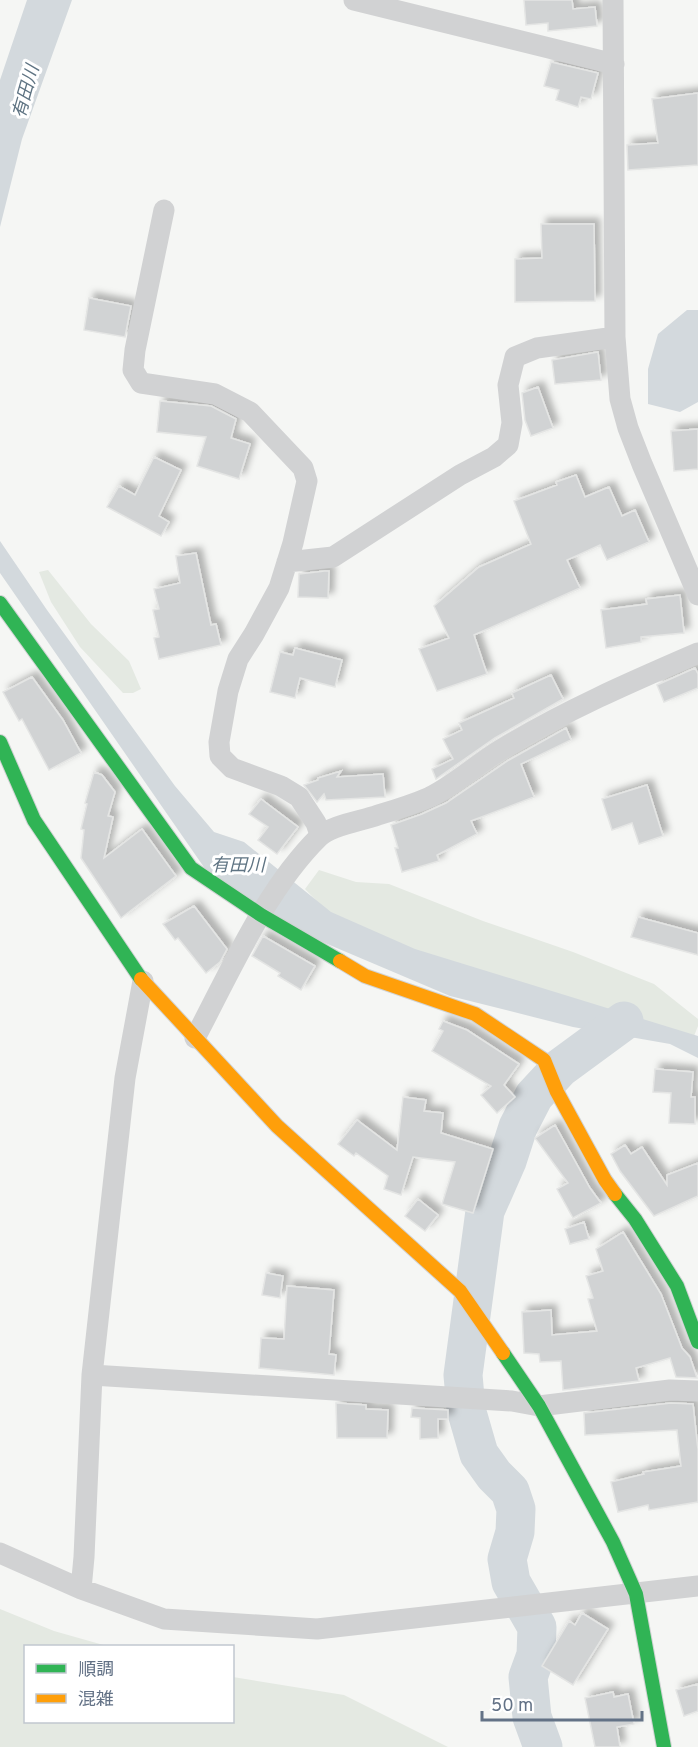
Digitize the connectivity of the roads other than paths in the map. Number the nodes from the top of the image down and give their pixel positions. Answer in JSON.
{"nodes":[{"id":1,"x":354,"y":0,"type":"edge"},
{"id":2,"x":613,"y":0,"type":"edge"},
{"id":3,"x":614,"y":64,"type":"junction"},
{"id":4,"x":164,"y":210,"type":"dead end"},
{"id":5,"x":615,"y":338,"type":"junction"},
{"id":6,"x":287,"y":562,"type":"junction"},
{"id":7,"x":698,"y":595,"type":"edge"},
{"id":8,"x":0,"y":603,"type":"edge"},
{"id":9,"x":698,"y":653,"type":"edge"},
{"id":10,"x":0,"y":742,"type":"edge"},
{"id":11,"x":321,"y":835,"type":"junction"},
{"id":12,"x":261,"y":915,"type":"junction"},
{"id":13,"x":143,"y":981,"type":"junction"},
{"id":14,"x":195,"y":1038,"type":"junction"},
{"id":15,"x":698,"y":1342,"type":"edge"},
{"id":16,"x":92,"y":1375,"type":"junction"},
{"id":17,"x":698,"y":1391,"type":"edge"},
{"id":18,"x":539,"y":1406,"type":"junction"},
{"id":19,"x":0,"y":1553,"type":"edge"},
{"id":20,"x":698,"y":1586,"type":"edge"},
{"id":21,"x":81,"y":1589,"type":"junction"},
{"id":22,"x":636,"y":1594,"type":"junction"},
{"id":23,"x":664,"y":1747,"type":"edge"}],
"edges":[{"from":1,"to":3,"type":"street"},
{"from":2,"to":3,"type":"street"},
{"from":3,"to":5,"type":"street"},
{"from":4,"to":6,"type":"street"},
{"from":5,"to":6,"type":"street"},
{"from":5,"to":7,"type":"street"},
{"from":6,"to":11,"type":"street"},
{"from":8,"to":12,"type":"street"},
{"from":9,"to":11,"type":"street"},
{"from":10,"to":13,"type":"street"},
{"from":11,"to":12,"type":"street"},
{"from":12,"to":14,"type":"street"},
{"from":12,"to":15,"type":"street"},
{"from":13,"to":14,"type":"street"},
{"from":13,"to":16,"type":"street"},
{"from":14,"to":18,"type":"street"},
{"from":16,"to":18,"type":"street"},
{"from":16,"to":21,"type":"street"},
{"from":17,"to":18,"type":"street"},
{"from":18,"to":22,"type":"street"},
{"from":19,"to":21,"type":"street"},
{"from":20,"to":22,"type":"street"},
{"from":21,"to":22,"type":"street"},
{"from":22,"to":23,"type":"street"}]}
